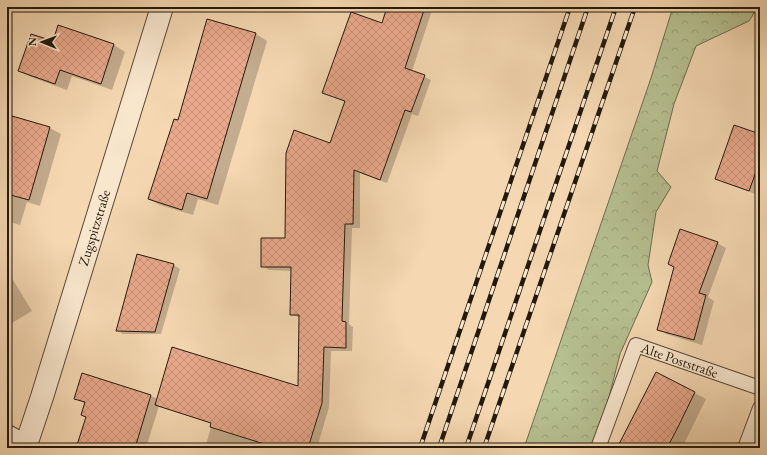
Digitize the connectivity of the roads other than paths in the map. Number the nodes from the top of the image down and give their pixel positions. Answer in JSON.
{"nodes":[{"id":1,"x":162,"y":7,"type":"edge"},
{"id":2,"x":760,"y":388,"type":"edge"},
{"id":3,"x":760,"y":408,"type":"edge"},
{"id":4,"x":19,"y":444,"type":"edge"},
{"id":5,"x":598,"y":448,"type":"edge"},
{"id":6,"x":745,"y":448,"type":"edge"}],
"edges":[{"from":1,"to":4,"type":"street","name":"Zugspitzstraße"},
{"from":2,"to":5,"type":"lane","name":"Alte Poststraße"},
{"from":3,"to":6,"type":"lane"}]}
